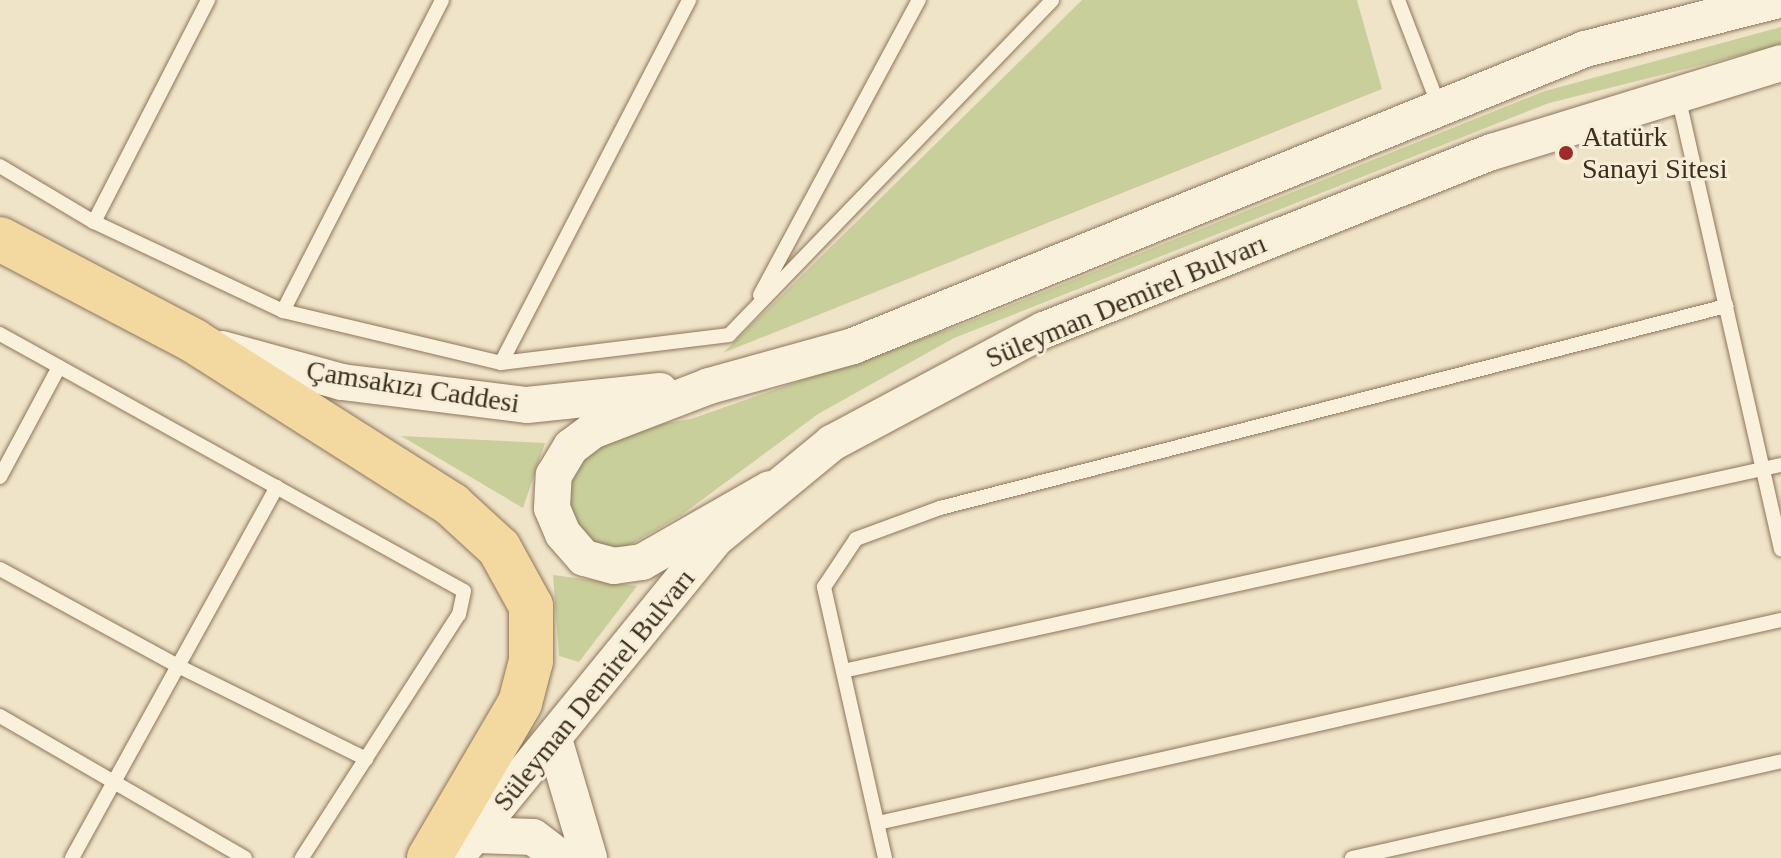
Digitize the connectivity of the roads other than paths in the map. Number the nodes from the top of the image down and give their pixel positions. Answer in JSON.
{"nodes":[{"id":1,"x":208,"y":0,"type":"edge"},
{"id":2,"x":442,"y":0,"type":"edge"},
{"id":3,"x":689,"y":0,"type":"edge"},
{"id":4,"x":919,"y":0,"type":"edge"},
{"id":5,"x":1052,"y":0,"type":"edge"},
{"id":6,"x":1398,"y":0,"type":"edge"},
{"id":7,"x":1779,"y":0,"type":"edge"},
{"id":8,"x":1720,"y":7,"type":"edge"},
{"id":9,"x":1781,"y":63,"type":"edge"},
{"id":10,"x":1677,"y":92,"type":"junction"},
{"id":11,"x":1440,"y":106,"type":"junction"},
{"id":12,"x":0,"y":166,"type":"edge"},
{"id":13,"x":94,"y":222,"type":"junction"},
{"id":14,"x":0,"y":239,"type":"edge"},
{"id":15,"x":1726,"y":306,"type":"junction"},
{"id":16,"x":283,"y":311,"type":"junction"},
{"id":17,"x":750,"y":313,"type":"junction"},
{"id":18,"x":0,"y":334,"type":"edge"},
{"id":19,"x":194,"y":341,"type":"junction"},
{"id":20,"x":501,"y":363,"type":"junction"},
{"id":21,"x":59,"y":367,"type":"junction"},
{"id":22,"x":709,"y":386,"type":"junction"},
{"id":23,"x":1781,"y":465,"type":"edge"},
{"id":24,"x":1763,"y":469,"type":"junction"},
{"id":25,"x":0,"y":477,"type":"edge"},
{"id":26,"x":277,"y":487,"type":"junction"},
{"id":27,"x":770,"y":489,"type":"junction"},
{"id":28,"x":1781,"y":549,"type":"edge"},
{"id":29,"x":0,"y":569,"type":"edge"},
{"id":30,"x":1781,"y":620,"type":"edge"},
{"id":31,"x":178,"y":666,"type":"junction"},
{"id":32,"x":843,"y":671,"type":"junction"},
{"id":33,"x":0,"y":716,"type":"edge"},
{"id":34,"x":554,"y":739,"type":"junction"},
{"id":35,"x":366,"y":759,"type":"junction"},
{"id":36,"x":1781,"y":761,"type":"edge"},
{"id":37,"x":114,"y":783,"type":"junction"},
{"id":38,"x":878,"y":823,"type":"junction"},
{"id":39,"x":466,"y":846,"type":"edge"},
{"id":40,"x":72,"y":858,"type":"edge"},
{"id":41,"x":245,"y":858,"type":"edge"},
{"id":42,"x":302,"y":858,"type":"edge"},
{"id":43,"x":429,"y":858,"type":"edge"},
{"id":44,"x":561,"y":858,"type":"edge"},
{"id":45,"x":589,"y":858,"type":"edge"},
{"id":46,"x":885,"y":858,"type":"edge"},
{"id":47,"x":1352,"y":858,"type":"edge"}],
"edges":[{"from":1,"to":13,"type":"lane"},
{"from":2,"to":16,"type":"lane"},
{"from":3,"to":20,"type":"lane"},
{"from":4,"to":17,"type":"lane"},
{"from":5,"to":17,"type":"lane"},
{"from":6,"to":11,"type":"lane"},
{"from":7,"to":8,"type":"street"},
{"from":8,"to":11,"type":"street"},
{"from":9,"to":10,"type":"street","name":"Süleyman Demirel Bulvarı"},
{"from":10,"to":15,"type":"lane"},
{"from":10,"to":27,"type":"street","name":"Süleyman Demirel Bulvarı"},
{"from":11,"to":22,"type":"street"},
{"from":12,"to":13,"type":"lane"},
{"from":13,"to":16,"type":"lane"},
{"from":14,"to":19,"type":"main road","name":"Çamsakızı Caddesi"},
{"from":15,"to":24,"type":"lane"},
{"from":15,"to":32,"type":"lane"},
{"from":16,"to":20,"type":"lane"},
{"from":17,"to":20,"type":"lane"},
{"from":18,"to":21,"type":"lane"},
{"from":19,"to":22,"type":"street","name":"Çamsakızı Caddesi"},
{"from":19,"to":43,"type":"main road","name":"Süleyman Demirel Bulvarı"},
{"from":21,"to":25,"type":"lane"},
{"from":21,"to":26,"type":"lane"},
{"from":22,"to":27,"type":"street"},
{"from":23,"to":24,"type":"lane"},
{"from":24,"to":28,"type":"lane"},
{"from":24,"to":32,"type":"lane"},
{"from":26,"to":31,"type":"lane"},
{"from":26,"to":35,"type":"lane"},
{"from":27,"to":34,"type":"street","name":"Süleyman Demirel Bulvarı"},
{"from":29,"to":31,"type":"lane"},
{"from":30,"to":38,"type":"lane"},
{"from":31,"to":35,"type":"lane"},
{"from":31,"to":37,"type":"lane"},
{"from":32,"to":38,"type":"lane"},
{"from":33,"to":37,"type":"lane"},
{"from":34,"to":39,"type":"street","name":"Süleyman Demirel Bulvarı"},
{"from":34,"to":45,"type":"street"},
{"from":35,"to":42,"type":"lane"},
{"from":36,"to":47,"type":"lane"},
{"from":37,"to":40,"type":"lane"},
{"from":37,"to":41,"type":"lane"},
{"from":38,"to":46,"type":"lane"},
{"from":39,"to":44,"type":"street"}]}
